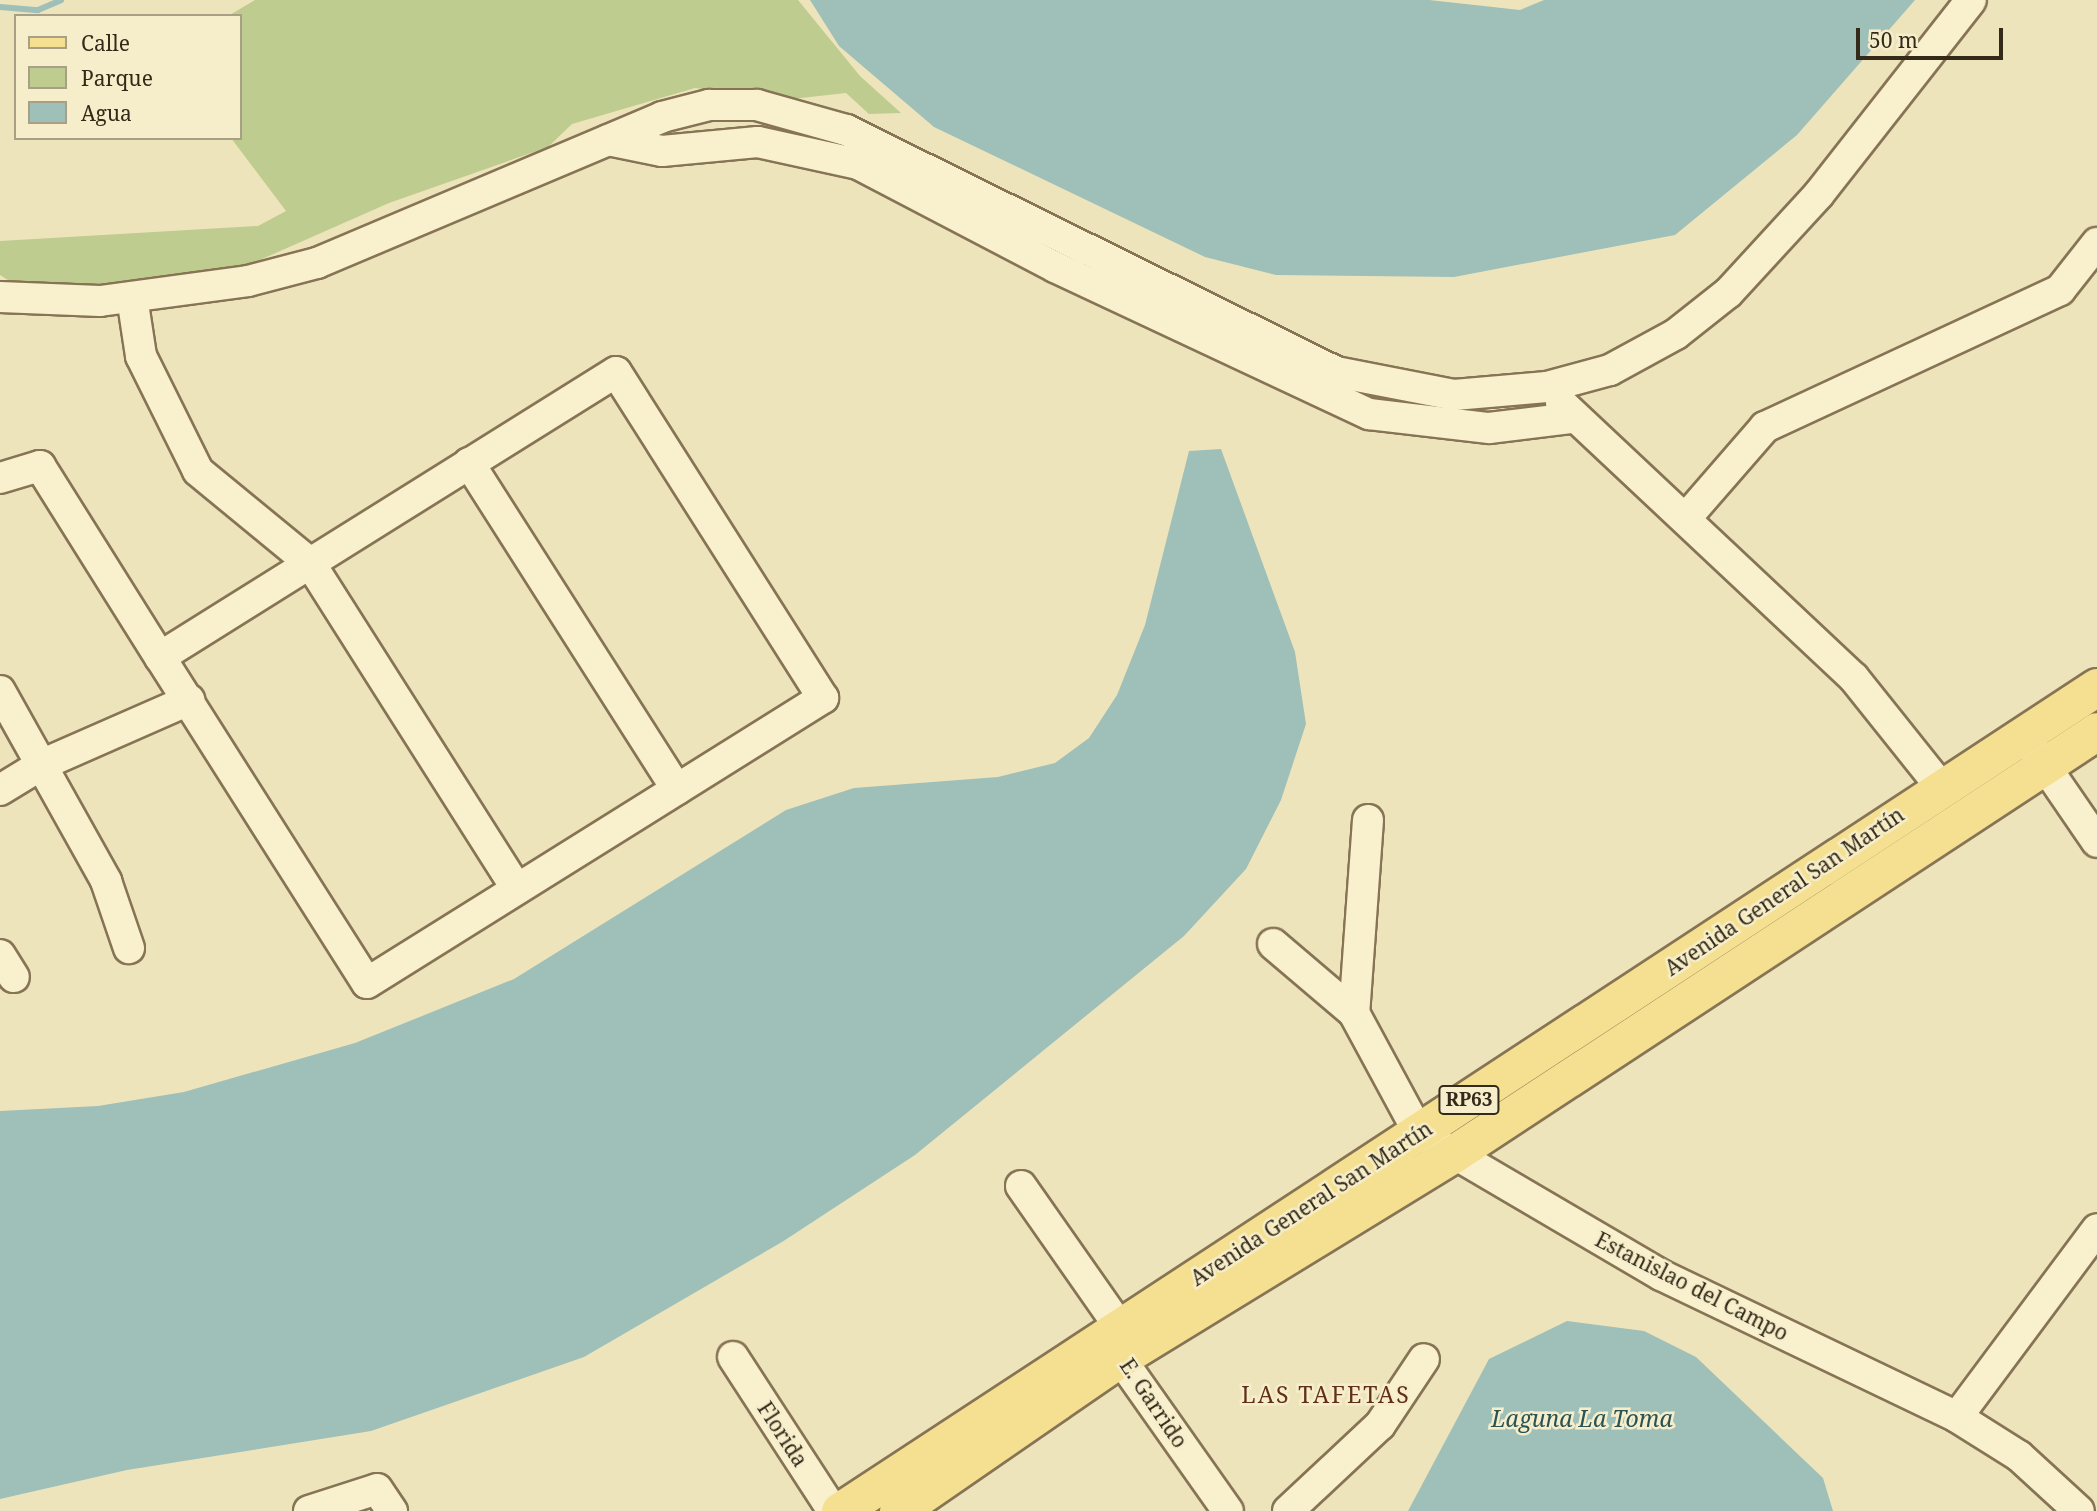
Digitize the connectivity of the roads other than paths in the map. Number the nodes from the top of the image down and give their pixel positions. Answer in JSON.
{"nodes":[{"id":1,"x":1971,"y":0,"type":"edge"},
{"id":2,"x":608,"y":140,"type":"junction"},
{"id":3,"x":2097,"y":243,"type":"edge"},
{"id":4,"x":132,"y":297,"type":"junction"},
{"id":5,"x":0,"y":298,"type":"edge"},
{"id":6,"x":1547,"y":387,"type":"junction"},
{"id":7,"x":1572,"y":418,"type":"junction"},
{"id":8,"x":469,"y":463,"type":"junction"},
{"id":9,"x":0,"y":478,"type":"edge"},
{"id":10,"x":1686,"y":518,"type":"junction"},
{"id":11,"x":310,"y":563,"type":"junction"},
{"id":12,"x":160,"y":657,"type":"junction"},
{"id":13,"x":2097,"y":687,"type":"edge"},
{"id":14,"x":0,"y":691,"type":"edge"},
{"id":15,"x":189,"y":700,"type":"junction"},
{"id":16,"x":2097,"y":731,"type":"edge"},
{"id":17,"x":2023,"y":734,"type":"junction"},
{"id":18,"x":41,"y":765,"type":"junction"},
{"id":19,"x":2045,"y":765,"type":"junction"},
{"id":20,"x":1941,"y":788,"type":"junction"},
{"id":21,"x":677,"y":789,"type":"junction"},
{"id":22,"x":0,"y":790,"type":"edge"},
{"id":23,"x":1368,"y":820,"type":"dead end"},
{"id":24,"x":2097,"y":842,"type":"edge"},
{"id":25,"x":517,"y":889,"type":"junction"},
{"id":26,"x":1273,"y":944,"type":"dead end"},
{"id":27,"x":129,"y":948,"type":"dead end"},
{"id":28,"x":1354,"y":1013,"type":"junction"},
{"id":29,"x":1419,"y":1133,"type":"junction"},
{"id":30,"x":1453,"y":1154,"type":"junction"},
{"id":31,"x":1021,"y":1186,"type":"dead end"},
{"id":32,"x":2097,"y":1229,"type":"edge"},
{"id":33,"x":1120,"y":1342,"type":"junction"},
{"id":34,"x":733,"y":1357,"type":"dead end"},
{"id":35,"x":1424,"y":1359,"type":"dead end"},
{"id":36,"x":1958,"y":1417,"type":"junction"},
{"id":37,"x":384,"y":1500,"type":"edge"},
{"id":38,"x":309,"y":1511,"type":"edge"},
{"id":39,"x":833,"y":1511,"type":"edge"},
{"id":40,"x":840,"y":1511,"type":"edge"},
{"id":41,"x":898,"y":1511,"type":"edge"},
{"id":42,"x":1228,"y":1511,"type":"edge"},
{"id":43,"x":1288,"y":1511,"type":"edge"},
{"id":44,"x":2079,"y":1511,"type":"edge"}],
"edges":[{"from":1,"to":6,"type":"street"},
{"from":2,"to":4,"type":"street"},
{"from":2,"to":6,"type":"street"},
{"from":2,"to":7,"type":"street"},
{"from":3,"to":10,"type":"street"},
{"from":4,"to":5,"type":"street"},
{"from":4,"to":11,"type":"street"},
{"from":6,"to":7,"type":"street"},
{"from":7,"to":10,"type":"street"},
{"from":8,"to":11,"type":"street"},
{"from":8,"to":21,"type":"street"},
{"from":8,"to":21,"type":"street"},
{"from":9,"to":12,"type":"street"},
{"from":10,"to":20,"type":"street"},
{"from":11,"to":12,"type":"street"},
{"from":11,"to":25,"type":"street"},
{"from":12,"to":15,"type":"street"},
{"from":13,"to":17,"type":"main road","name":"Avenida General San Martín","number":"RP63"},
{"from":14,"to":18,"type":"street"},
{"from":15,"to":18,"type":"street"},
{"from":15,"to":25,"type":"street"},
{"from":16,"to":19,"type":"main road","name":"Avenida General San Martín","number":"RP63"},
{"from":17,"to":19,"type":"street"},
{"from":17,"to":20,"type":"main road","name":"Avenida General San Martín","number":"RP63"},
{"from":18,"to":22,"type":"street"},
{"from":18,"to":27,"type":"street"},
{"from":19,"to":24,"type":"street"},
{"from":19,"to":30,"type":"main road","name":"Avenida General San Martín","number":"RP63"},
{"from":20,"to":29,"type":"main road","name":"Avenida General San Martín","number":"RP63"},
{"from":21,"to":25,"type":"street"},
{"from":23,"to":28,"type":"street"},
{"from":26,"to":28,"type":"street","name":"Estanislao del Campo"},
{"from":28,"to":29,"type":"street","name":"Estanislao del Campo"},
{"from":29,"to":30,"type":"street","name":"Estanislao del Campo"},
{"from":29,"to":33,"type":"main road","name":"Avenida General San Martín","number":"RP63"},
{"from":30,"to":33,"type":"main road","name":"Avenida General San Martín","number":"RP63"},
{"from":30,"to":36,"type":"street","name":"Estanislao del Campo"},
{"from":31,"to":33,"type":"street","name":"E. Garrido"},
{"from":32,"to":36,"type":"street"},
{"from":33,"to":40,"type":"main road","name":"Avenida General San Martín","number":"RP63"},
{"from":33,"to":41,"type":"main road","name":"Avenida General San Martín","number":"RP63"},
{"from":33,"to":42,"type":"street","name":"E. Garrido"},
{"from":34,"to":39,"type":"street","name":"Florida"},
{"from":35,"to":43,"type":"street"},
{"from":36,"to":44,"type":"street","name":"Estanislao del Campo"},
{"from":37,"to":38,"type":"street"}]}
